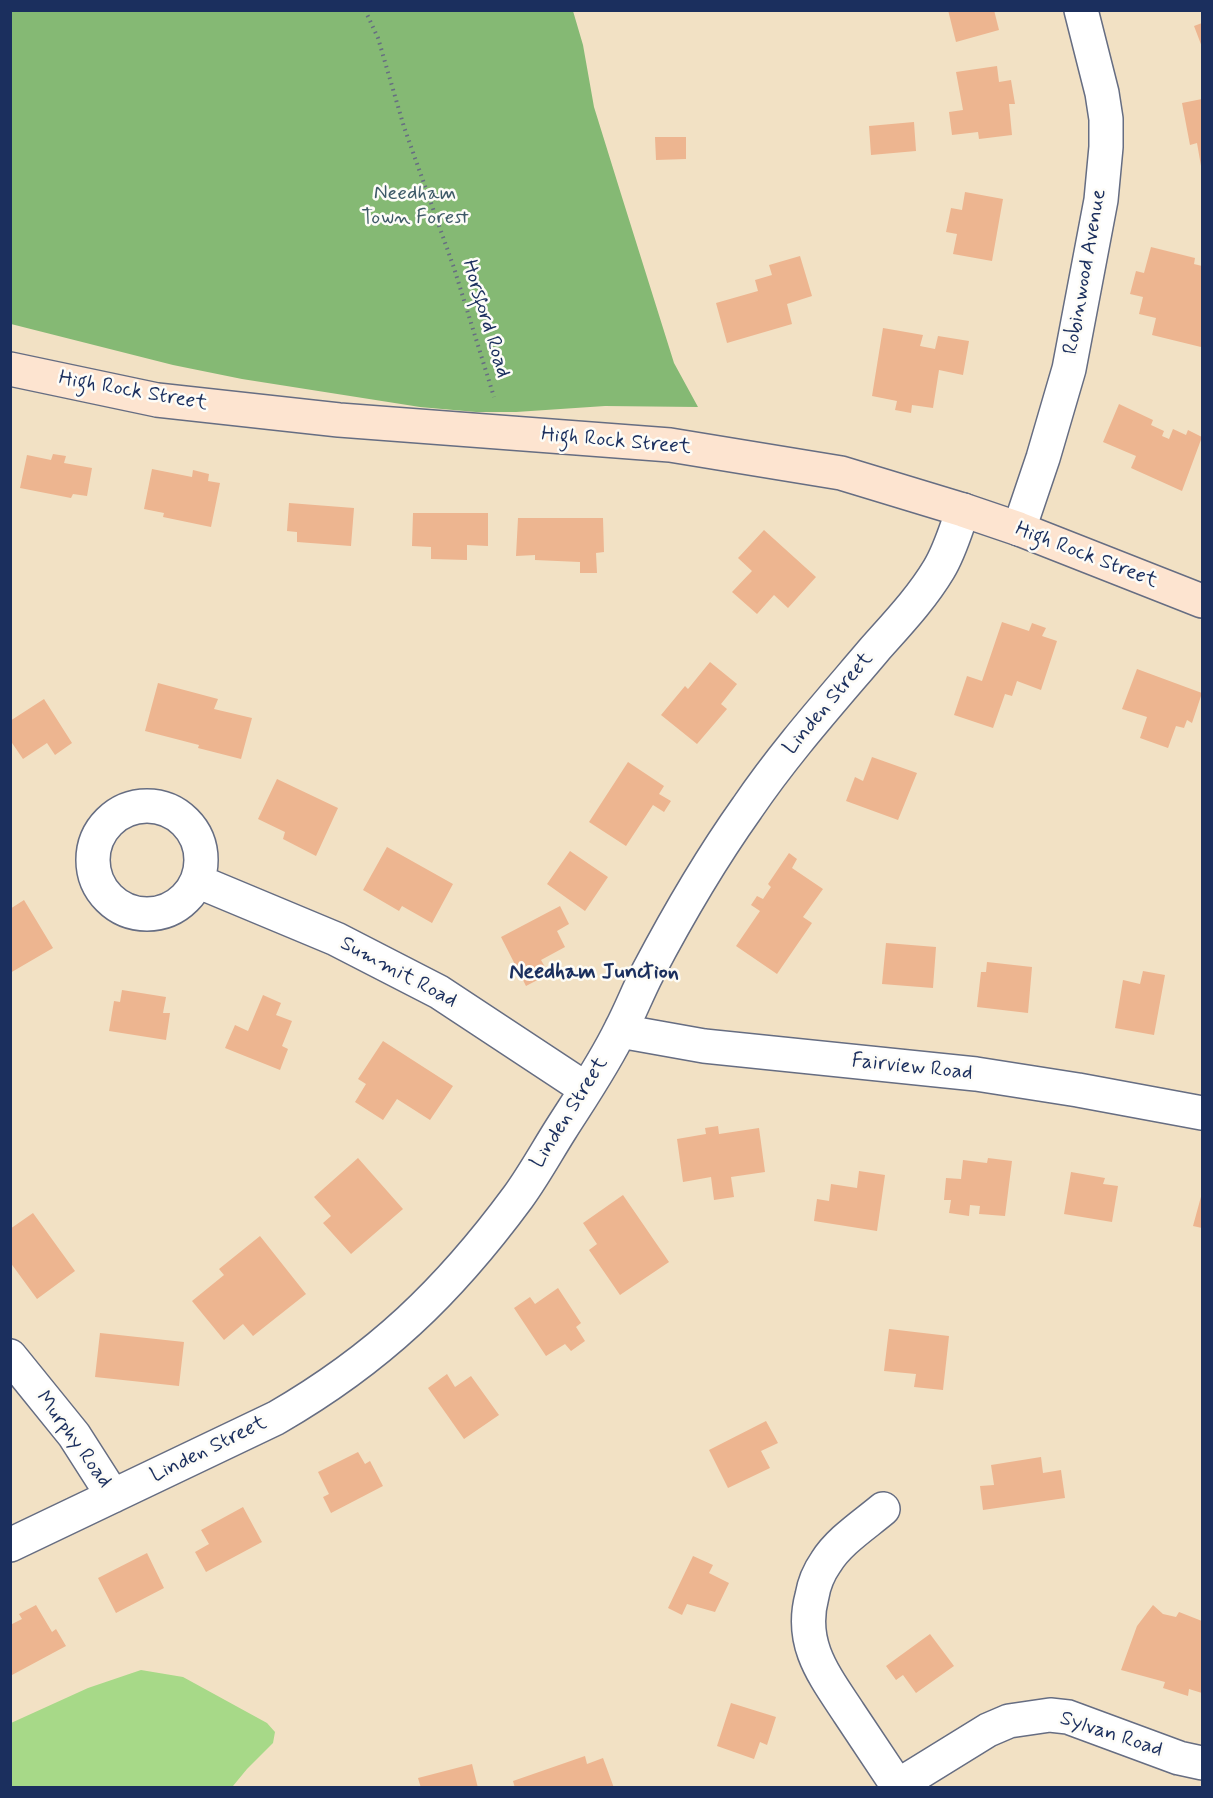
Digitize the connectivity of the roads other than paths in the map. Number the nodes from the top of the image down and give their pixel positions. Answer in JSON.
{"nodes":[{"id":1,"x":1081,"y":10,"type":"edge"},
{"id":2,"x":10,"y":369,"type":"edge"},
{"id":3,"x":963,"y":510,"type":"junction"},
{"id":4,"x":1019,"y":529,"type":"junction"},
{"id":5,"x":1203,"y":601,"type":"edge"},
{"id":6,"x":197,"y":881,"type":"dead end"},
{"id":7,"x":620,"y":1031,"type":"junction"},
{"id":8,"x":586,"y":1089,"type":"junction"},
{"id":9,"x":1203,"y":1113,"type":"edge"},
{"id":10,"x":10,"y":1356,"type":"edge"},
{"id":11,"x":113,"y":1496,"type":"junction"},
{"id":12,"x":883,"y":1509,"type":"dead end"},
{"id":13,"x":10,"y":1545,"type":"edge"},
{"id":14,"x":1203,"y":1763,"type":"edge"},
{"id":15,"x":896,"y":1786,"type":"edge"}],
"edges":[{"from":1,"to":4,"type":"street","name":"Robinwood Avenue"},
{"from":2,"to":3,"type":"street","name":"High Rock Street"},
{"from":3,"to":4,"type":"street","name":"High Rock Street"},
{"from":3,"to":7,"type":"street","name":"Linden Street"},
{"from":4,"to":5,"type":"street","name":"High Rock Street"},
{"from":6,"to":8,"type":"street","name":"Summit Road"},
{"from":7,"to":8,"type":"street","name":"Linden Street"},
{"from":7,"to":9,"type":"street","name":"Fairview Road"},
{"from":8,"to":11,"type":"street","name":"Linden Street"},
{"from":10,"to":11,"type":"street","name":"Murphy Road"},
{"from":11,"to":13,"type":"street","name":"Linden Street"},
{"from":12,"to":15,"type":"street"},
{"from":14,"to":15,"type":"street","name":"Sylvan Road"}]}
